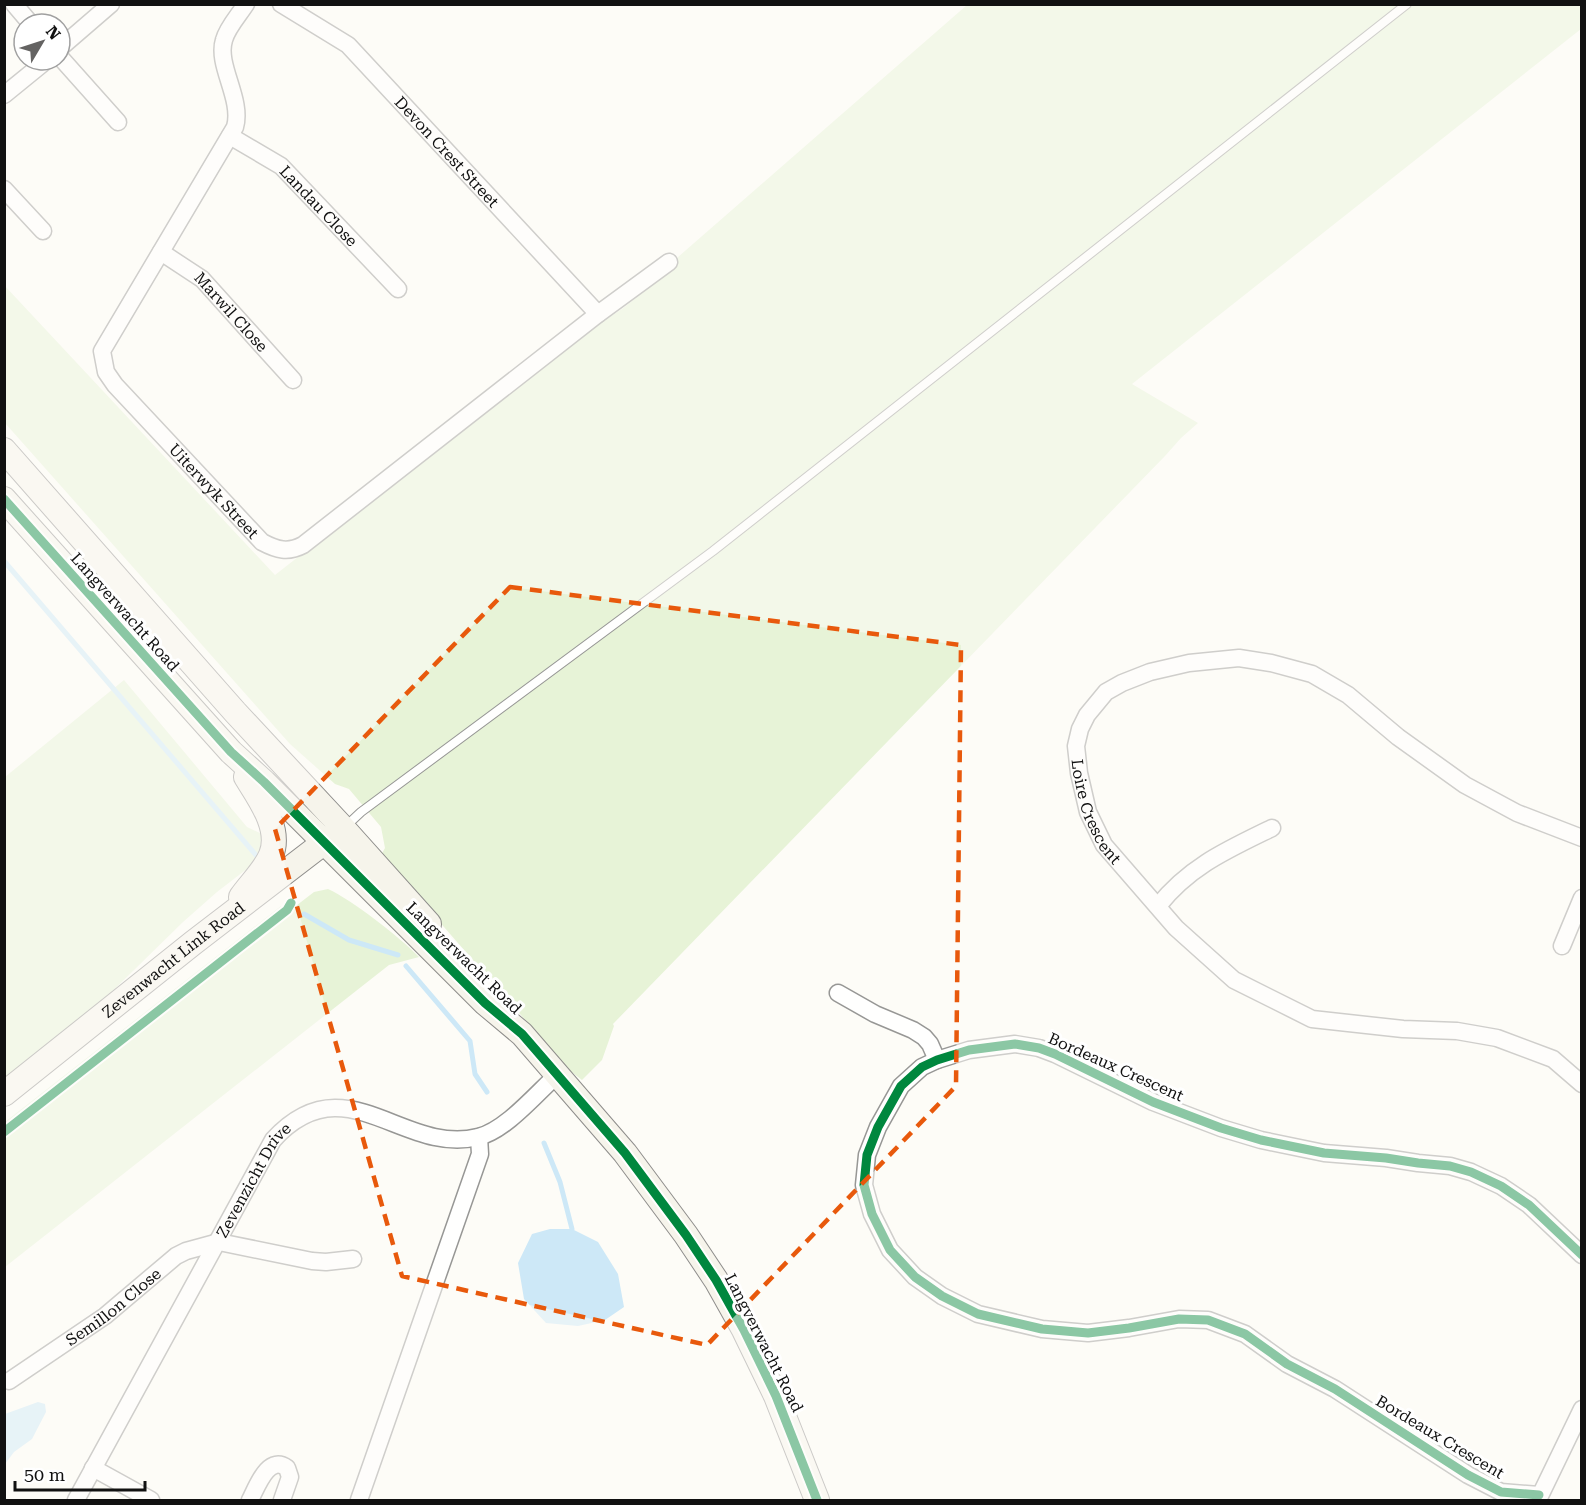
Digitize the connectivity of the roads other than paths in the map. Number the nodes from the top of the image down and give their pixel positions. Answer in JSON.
{"nodes":[{"id":1,"x":111,"y":4,"type":"edge"},
{"id":2,"x":246,"y":4,"type":"edge"},
{"id":3,"x":280,"y":4,"type":"edge"},
{"id":4,"x":1407,"y":4,"type":"edge"},
{"id":5,"x":72,"y":38,"type":"edge"},
{"id":6,"x":72,"y":70,"type":"edge"},
{"id":7,"x":32,"y":72,"type":"edge"},
{"id":8,"x":4,"y":95,"type":"edge"},
{"id":9,"x":118,"y":122,"type":"dead end"},
{"id":10,"x":230,"y":136,"type":"junction"},
{"id":11,"x":4,"y":189,"type":"edge"},
{"id":12,"x":43,"y":231,"type":"dead end"},
{"id":13,"x":160,"y":252,"type":"junction"},
{"id":14,"x":669,"y":262,"type":"dead end"},
{"id":15,"x":398,"y":289,"type":"dead end"},
{"id":16,"x":598,"y":314,"type":"junction"},
{"id":17,"x":294,"y":380,"type":"dead end"},
{"id":18,"x":4,"y":450,"type":"edge"},
{"id":19,"x":4,"y":499,"type":"edge"},
{"id":20,"x":231,"y":752,"type":"junction"},
{"id":21,"x":1272,"y":828,"type":"dead end"},
{"id":22,"x":334,"y":836,"type":"junction"},
{"id":23,"x":1581,"y":838,"type":"edge"},
{"id":24,"x":1581,"y":898,"type":"edge"},
{"id":25,"x":1158,"y":906,"type":"junction"},
{"id":26,"x":223,"y":920,"type":"junction"},
{"id":27,"x":1562,"y":946,"type":"dead end"},
{"id":28,"x":838,"y":993,"type":"dead end"},
{"id":29,"x":937,"y":1060,"type":"junction"},
{"id":30,"x":557,"y":1075,"type":"junction"},
{"id":31,"x":1581,"y":1084,"type":"edge"},
{"id":32,"x":4,"y":1094,"type":"edge"},
{"id":33,"x":479,"y":1137,"type":"junction"},
{"id":34,"x":219,"y":1242,"type":"junction"},
{"id":35,"x":1581,"y":1255,"type":"edge"},
{"id":36,"x":353,"y":1258,"type":"dead end"},
{"id":37,"x":9,"y":1381,"type":"dead end"},
{"id":38,"x":1581,"y":1410,"type":"edge"},
{"id":39,"x":93,"y":1468,"type":"junction"},
{"id":40,"x":1539,"y":1498,"type":"edge"},
{"id":41,"x":254,"y":1499,"type":"edge"},
{"id":42,"x":75,"y":1500,"type":"edge"},
{"id":43,"x":151,"y":1500,"type":"edge"},
{"id":44,"x":282,"y":1500,"type":"edge"},
{"id":45,"x":359,"y":1500,"type":"edge"},
{"id":46,"x":817,"y":1500,"type":"edge"}],
"edges":[{"from":1,"to":5,"type":"street"},
{"from":2,"to":10,"type":"street","name":"Uiterwyk Street"},
{"from":3,"to":16,"type":"street","name":"Devon Crest Street"},
{"from":4,"to":22,"type":"lane"},
{"from":6,"to":9,"type":"street"},
{"from":7,"to":8,"type":"street"},
{"from":10,"to":13,"type":"street","name":"Uiterwyk Street"},
{"from":10,"to":15,"type":"street","name":"Landau Close"},
{"from":11,"to":12,"type":"street"},
{"from":13,"to":16,"type":"street","name":"Uiterwyk Street"},
{"from":13,"to":17,"type":"street","name":"Marwil Close"},
{"from":14,"to":16,"type":"street","name":"Uiterwyk Street"},
{"from":18,"to":22,"type":"street","name":"Langverwacht Road"},
{"from":19,"to":20,"type":"street","name":"Langverwacht Road"},
{"from":20,"to":22,"type":"street","name":"Langverwacht Road"},
{"from":20,"to":26,"type":"street"},
{"from":21,"to":25,"type":"street"},
{"from":22,"to":26,"type":"street","name":"Zevenwacht Link Road"},
{"from":22,"to":30,"type":"street","name":"Langverwacht Road"},
{"from":23,"to":25,"type":"street","name":"Loire Crescent"},
{"from":24,"to":27,"type":"street"},
{"from":25,"to":31,"type":"street","name":"Loire Crescent"},
{"from":26,"to":32,"type":"street","name":"Zevenwacht Link Road"},
{"from":28,"to":29,"type":"street"},
{"from":29,"to":35,"type":"street","name":"Bordeaux Crescent"},
{"from":29,"to":40,"type":"street","name":"Bordeaux Crescent"},
{"from":30,"to":33,"type":"street","name":"Zevenzicht Drive"},
{"from":30,"to":46,"type":"street","name":"Langverwacht Road"},
{"from":33,"to":34,"type":"street","name":"Zevenzicht Drive"},
{"from":33,"to":45,"type":"street"},
{"from":34,"to":36,"type":"street"},
{"from":34,"to":37,"type":"street","name":"Semillon Close"},
{"from":34,"to":39,"type":"street","name":"Zevenzicht Drive"},
{"from":38,"to":40,"type":"street"},
{"from":39,"to":42,"type":"street","name":"Zevenzicht Drive"},
{"from":39,"to":43,"type":"street"},
{"from":41,"to":44,"type":"street"}]}
